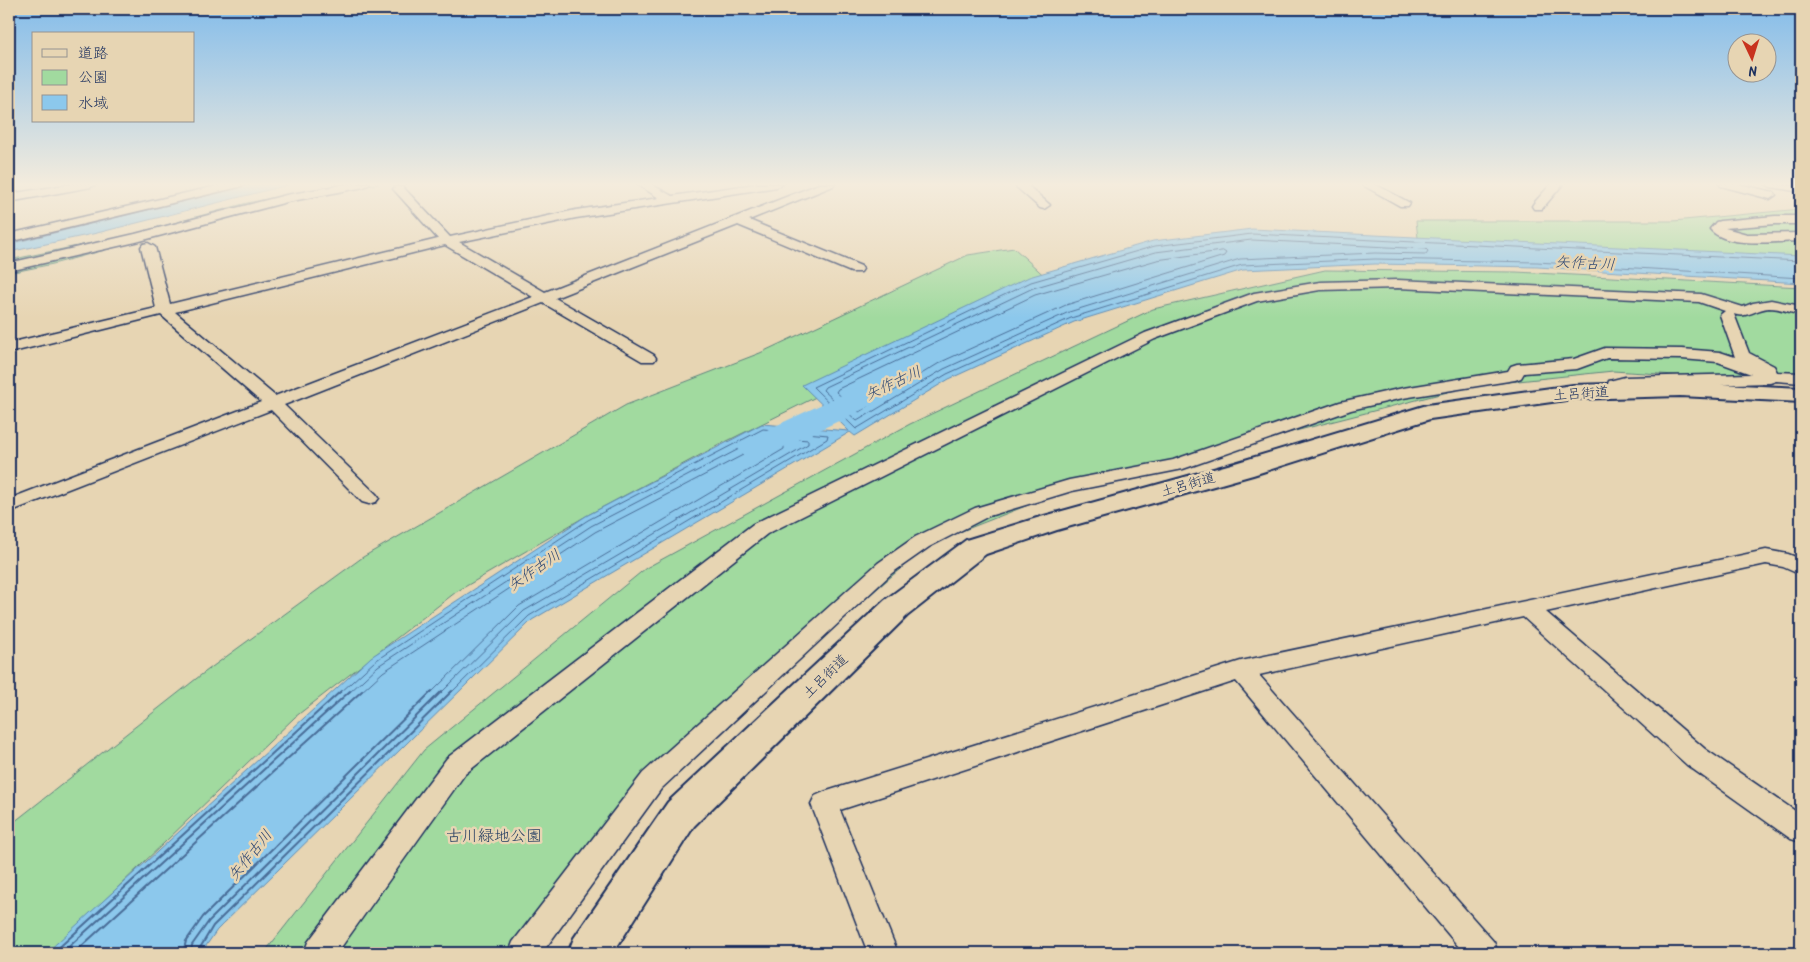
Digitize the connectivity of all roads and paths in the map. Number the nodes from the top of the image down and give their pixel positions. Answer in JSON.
{"nodes":[{"id":1,"x":48,"y":229,"type":"edge"},
{"id":2,"x":171,"y":229,"type":"edge"},
{"id":3,"x":436,"y":229,"type":"edge"},
{"id":4,"x":505,"y":229,"type":"edge"},
{"id":5,"x":716,"y":229,"type":"edge"},
{"id":6,"x":759,"y":229,"type":"edge"},
{"id":7,"x":1716,"y":229,"type":"edge"},
{"id":8,"x":1801,"y":236,"type":"edge"},
{"id":9,"x":9,"y":238,"type":"edge"},
{"id":10,"x":447,"y":241,"type":"junction"},
{"id":11,"x":148,"y":247,"type":"dead end"},
{"id":12,"x":9,"y":266,"type":"edge"},
{"id":13,"x":856,"y":269,"type":"dead end"},
{"id":14,"x":545,"y":297,"type":"junction"},
{"id":15,"x":164,"y":310,"type":"junction"},
{"id":16,"x":1801,"y":311,"type":"edge"},
{"id":17,"x":1727,"y":316,"type":"dead end"},
{"id":18,"x":9,"y":348,"type":"edge"},
{"id":19,"x":648,"y":358,"type":"dead end"},
{"id":20,"x":1772,"y":376,"type":"junction"},
{"id":21,"x":1799,"y":389,"type":"edge"},
{"id":22,"x":1619,"y":390,"type":"junction"},
{"id":23,"x":273,"y":403,"type":"junction"},
{"id":24,"x":368,"y":498,"type":"dead end"},
{"id":25,"x":9,"y":506,"type":"edge"},
{"id":26,"x":1801,"y":568,"type":"edge"},
{"id":27,"x":1528,"y":609,"type":"junction"},
{"id":28,"x":1240,"y":670,"type":"junction"},
{"id":29,"x":1801,"y":830,"type":"edge"},
{"id":30,"x":319,"y":953,"type":"edge"},
{"id":31,"x":524,"y":953,"type":"edge"},
{"id":32,"x":589,"y":953,"type":"edge"},
{"id":33,"x":883,"y":953,"type":"edge"},
{"id":34,"x":1483,"y":953,"type":"edge"}],
"edges":[{"from":1,"to":9,"type":"street"},
{"from":2,"to":12,"type":"street"},
{"from":3,"to":10,"type":"street"},
{"from":4,"to":10,"type":"street"},
{"from":5,"to":14,"type":"street"},
{"from":6,"to":13,"type":"street"},
{"from":7,"to":8,"type":"street"},
{"from":10,"to":14,"type":"street"},
{"from":10,"to":15,"type":"street"},
{"from":11,"to":15,"type":"street"},
{"from":14,"to":19,"type":"street"},
{"from":14,"to":23,"type":"street"},
{"from":15,"to":18,"type":"street"},
{"from":15,"to":23,"type":"street"},
{"from":16,"to":30,"type":"street"},
{"from":17,"to":20,"type":"street"},
{"from":20,"to":21,"type":"street"},
{"from":20,"to":22,"type":"street"},
{"from":20,"to":31,"type":"street"},
{"from":21,"to":22,"type":"street","name":"土呂街道"},
{"from":22,"to":32,"type":"street","name":"土呂街道"},
{"from":23,"to":24,"type":"street"},
{"from":23,"to":25,"type":"street"},
{"from":26,"to":27,"type":"street"},
{"from":27,"to":28,"type":"street"},
{"from":27,"to":29,"type":"street"},
{"from":28,"to":33,"type":"street"},
{"from":28,"to":34,"type":"street"}]}
